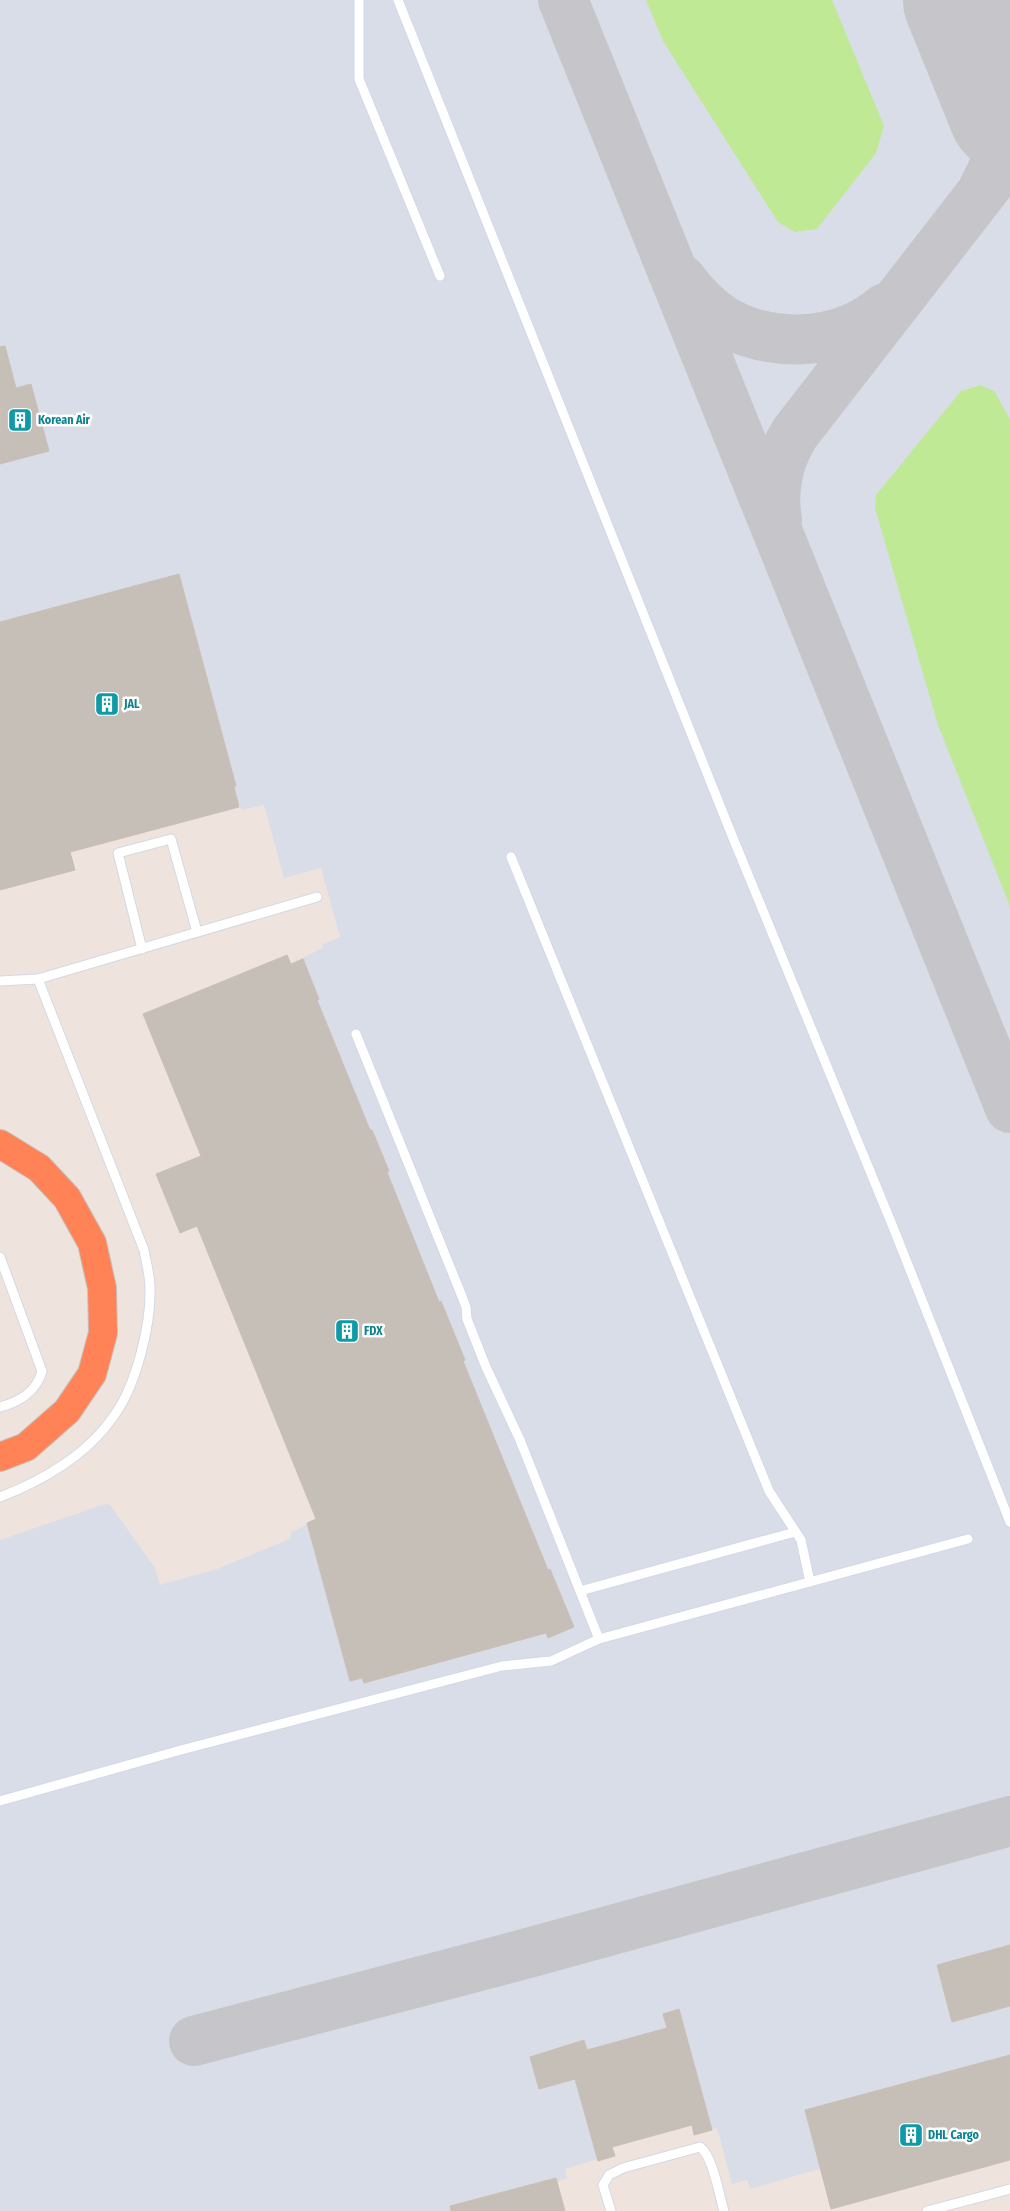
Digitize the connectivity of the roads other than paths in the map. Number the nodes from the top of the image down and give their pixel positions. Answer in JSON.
{"nodes":[{"id":1,"x":359,"y":0,"type":"edge"},
{"id":2,"x":398,"y":0,"type":"edge"},
{"id":3,"x":440,"y":276,"type":"dead end"},
{"id":4,"x":511,"y":857,"type":"dead end"},
{"id":5,"x":317,"y":897,"type":"dead end"},
{"id":6,"x":197,"y":932,"type":"junction"},
{"id":7,"x":142,"y":949,"type":"junction"},
{"id":8,"x":38,"y":979,"type":"junction"},
{"id":9,"x":0,"y":982,"type":"edge"},
{"id":10,"x":356,"y":1034,"type":"dead end"},
{"id":11,"x":0,"y":1144,"type":"edge"},
{"id":12,"x":0,"y":1257,"type":"edge"},
{"id":13,"x":0,"y":1407,"type":"edge"},
{"id":14,"x":0,"y":1457,"type":"edge"},
{"id":15,"x":0,"y":1497,"type":"edge"},
{"id":16,"x":1010,"y":1522,"type":"edge"},
{"id":17,"x":795,"y":1532,"type":"junction"},
{"id":18,"x":968,"y":1539,"type":"dead end"},
{"id":19,"x":810,"y":1582,"type":"junction"},
{"id":20,"x":580,"y":1591,"type":"junction"},
{"id":21,"x":599,"y":1639,"type":"junction"},
{"id":22,"x":0,"y":1801,"type":"edge"},
{"id":23,"x":1010,"y":2189,"type":"edge"},
{"id":24,"x":611,"y":2211,"type":"edge"},
{"id":25,"x":724,"y":2211,"type":"edge"},
{"id":26,"x":927,"y":2211,"type":"edge"}],
"edges":[{"from":1,"to":3,"type":"lane"},
{"from":2,"to":16,"type":"lane"},
{"from":4,"to":17,"type":"lane"},
{"from":5,"to":6,"type":"lane"},
{"from":6,"to":7,"type":"lane"},
{"from":6,"to":7,"type":"lane"},
{"from":7,"to":8,"type":"lane"},
{"from":8,"to":9,"type":"lane"},
{"from":8,"to":15,"type":"lane"},
{"from":10,"to":20,"type":"lane"},
{"from":11,"to":14,"type":"highway"},
{"from":12,"to":13,"type":"lane"},
{"from":17,"to":19,"type":"lane"},
{"from":17,"to":20,"type":"lane"},
{"from":18,"to":19,"type":"lane"},
{"from":19,"to":21,"type":"lane"},
{"from":20,"to":21,"type":"lane"},
{"from":21,"to":22,"type":"lane"},
{"from":23,"to":26,"type":"lane"},
{"from":24,"to":25,"type":"lane"}]}
